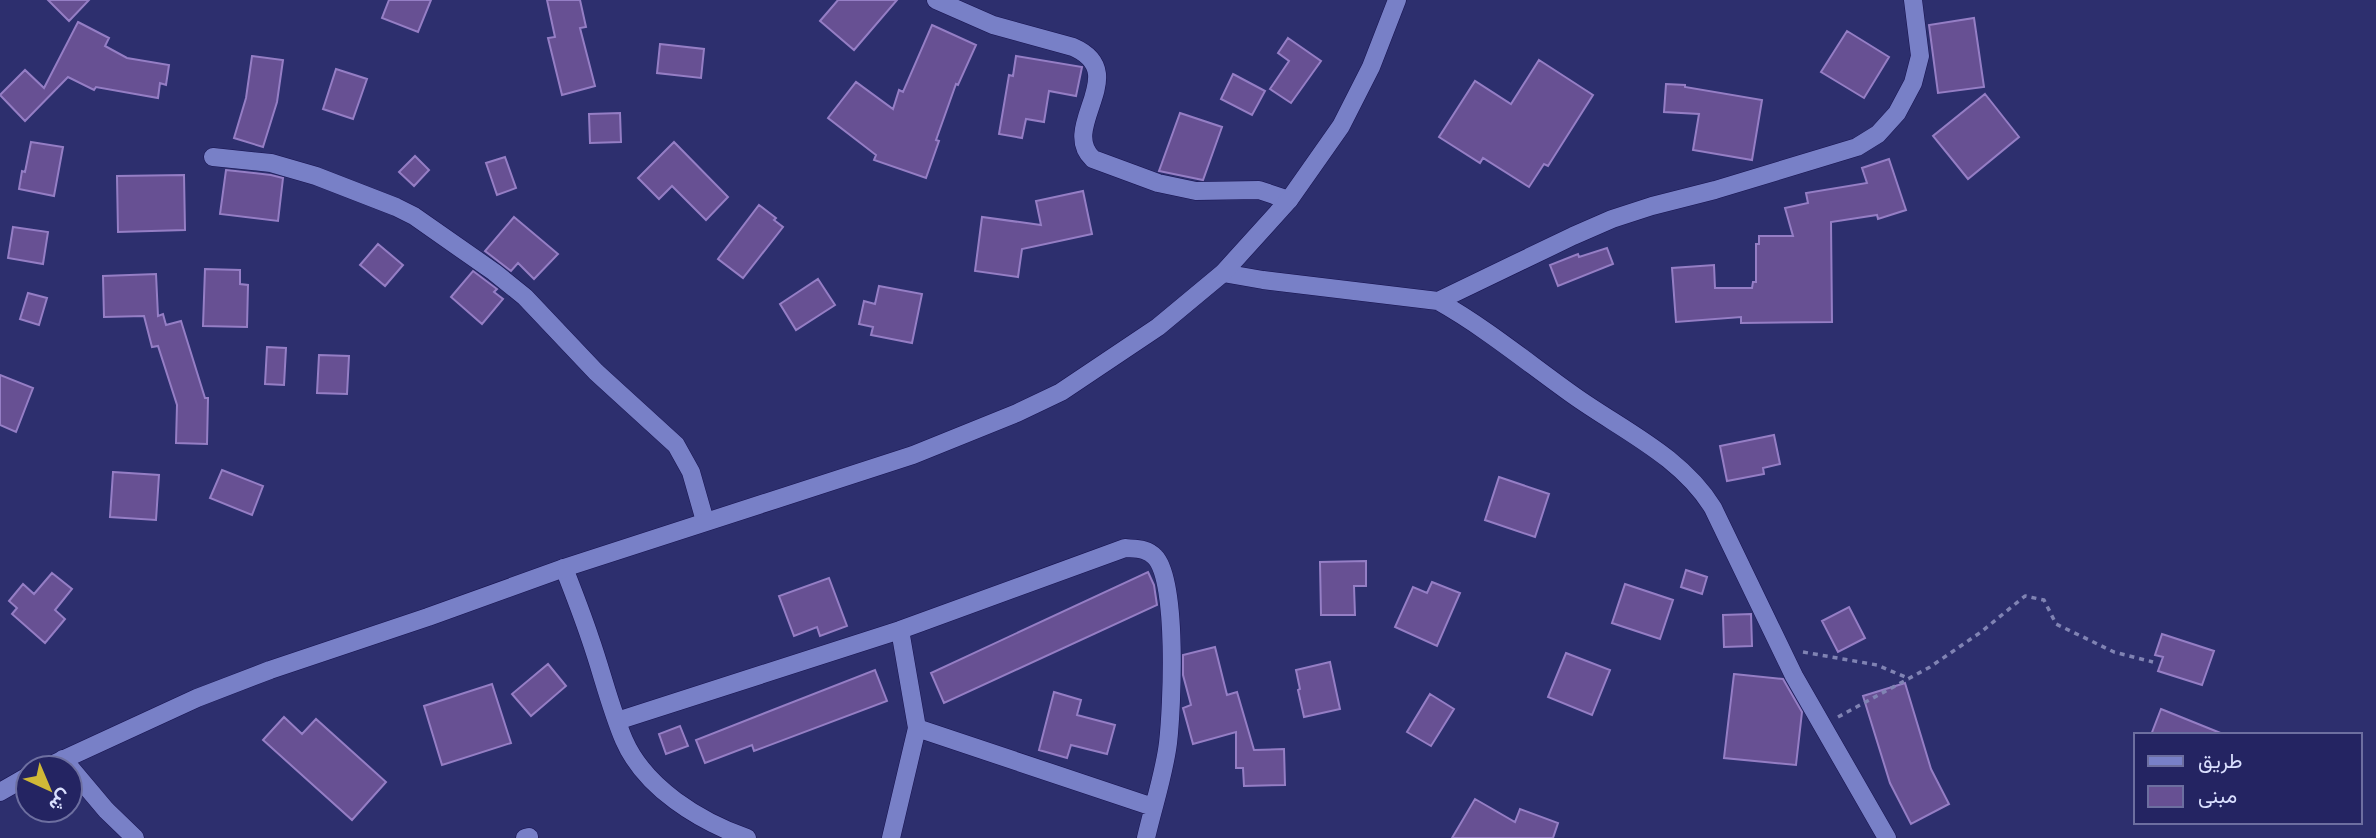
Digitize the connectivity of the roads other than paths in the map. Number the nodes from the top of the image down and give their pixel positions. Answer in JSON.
{"nodes":[{"id":1,"x":936,"y":0,"type":"edge"},
{"id":2,"x":1397,"y":0,"type":"edge"},
{"id":3,"x":1913,"y":0,"type":"edge"},
{"id":4,"x":213,"y":157,"type":"dead end"},
{"id":5,"x":1289,"y":200,"type":"junction"},
{"id":6,"x":1223,"y":273,"type":"junction"},
{"id":7,"x":1438,"y":301,"type":"junction"},
{"id":8,"x":705,"y":522,"type":"junction"},
{"id":9,"x":564,"y":568,"type":"junction"},
{"id":10,"x":900,"y":630,"type":"junction"},
{"id":11,"x":617,"y":721,"type":"junction"},
{"id":12,"x":917,"y":728,"type":"junction"},
{"id":13,"x":74,"y":754,"type":"edge"},
{"id":14,"x":84,"y":784,"type":"edge"},
{"id":15,"x":1153,"y":807,"type":"junction"},
{"id":16,"x":135,"y":838,"type":"edge"},
{"id":17,"x":747,"y":838,"type":"edge"},
{"id":18,"x":891,"y":838,"type":"edge"},
{"id":19,"x":1146,"y":838,"type":"edge"},
{"id":20,"x":1887,"y":838,"type":"edge"}],
"edges":[{"from":1,"to":5,"type":"street"},
{"from":2,"to":5,"type":"street"},
{"from":3,"to":7,"type":"street"},
{"from":4,"to":8,"type":"street"},
{"from":5,"to":6,"type":"street"},
{"from":6,"to":7,"type":"street"},
{"from":6,"to":8,"type":"street"},
{"from":7,"to":20,"type":"street"},
{"from":8,"to":9,"type":"street"},
{"from":9,"to":11,"type":"street"},
{"from":9,"to":13,"type":"street"},
{"from":10,"to":11,"type":"street"},
{"from":10,"to":12,"type":"street"},
{"from":10,"to":15,"type":"street"},
{"from":11,"to":17,"type":"street"},
{"from":12,"to":15,"type":"street"},
{"from":12,"to":18,"type":"street"},
{"from":14,"to":16,"type":"street"},
{"from":15,"to":19,"type":"street"}]}
